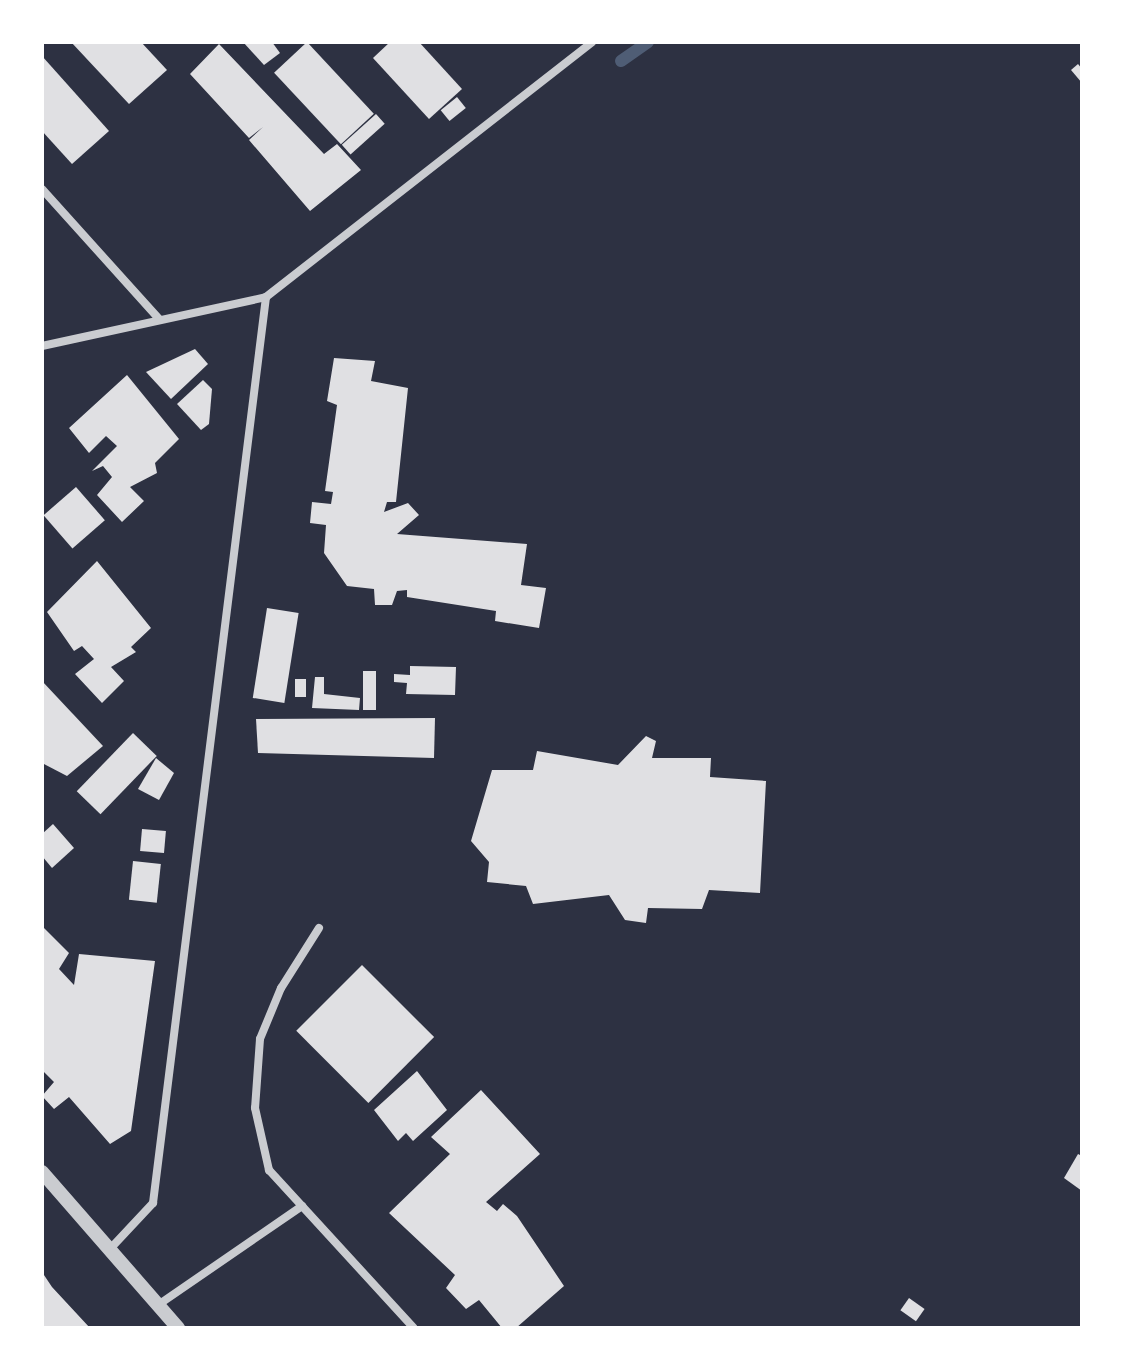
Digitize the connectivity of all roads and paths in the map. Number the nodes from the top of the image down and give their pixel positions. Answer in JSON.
{"nodes":[{"id":1,"x":592,"y":42,"type":"edge"},
{"id":2,"x":42,"y":189,"type":"edge"},
{"id":3,"x":266,"y":297,"type":"junction"},
{"id":4,"x":160,"y":320,"type":"junction"},
{"id":5,"x":42,"y":346,"type":"edge"},
{"id":6,"x":319,"y":928,"type":"dead end"},
{"id":7,"x":42,"y":1172,"type":"edge"},
{"id":8,"x":302,"y":1206,"type":"junction"},
{"id":9,"x":110,"y":1249,"type":"junction"},
{"id":10,"x":158,"y":1305,"type":"junction"},
{"id":11,"x":178,"y":1328,"type":"edge"},
{"id":12,"x":414,"y":1328,"type":"edge"}],
"edges":[{"from":1,"to":3,"type":"street"},
{"from":2,"to":4,"type":"street"},
{"from":3,"to":4,"type":"street"},
{"from":3,"to":9,"type":"street"},
{"from":4,"to":5,"type":"street"},
{"from":6,"to":8,"type":"street"},
{"from":7,"to":9,"type":"street"},
{"from":8,"to":10,"type":"street"},
{"from":8,"to":12,"type":"street"},
{"from":9,"to":10,"type":"street"},
{"from":10,"to":11,"type":"street"}]}
